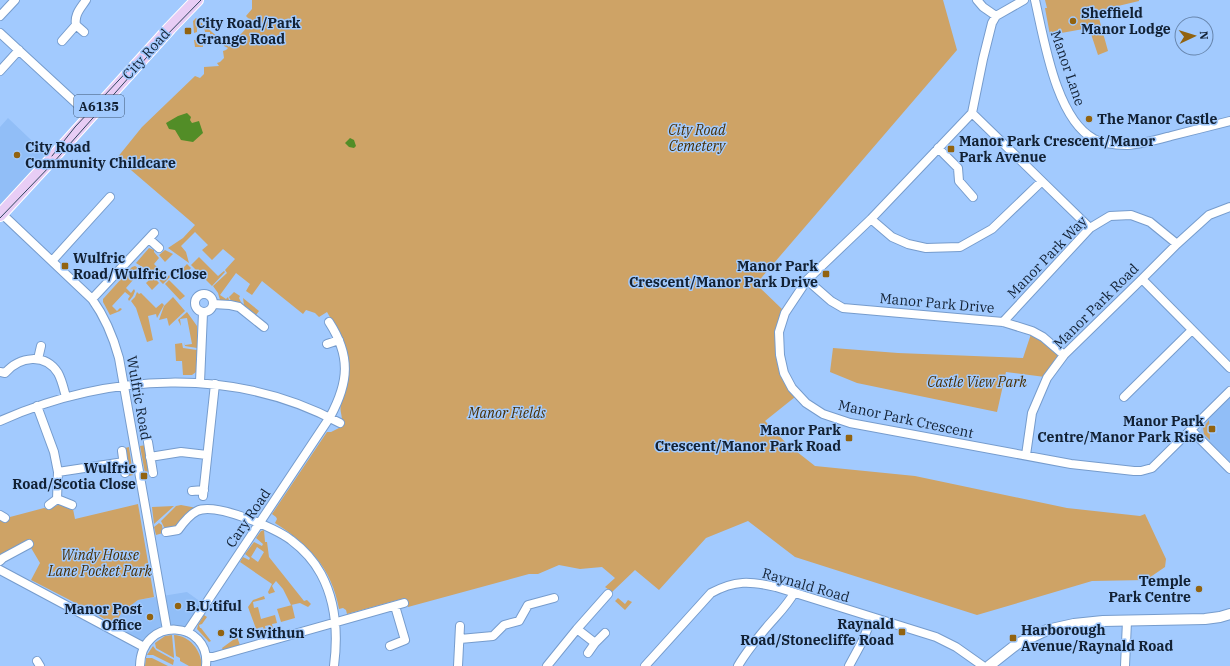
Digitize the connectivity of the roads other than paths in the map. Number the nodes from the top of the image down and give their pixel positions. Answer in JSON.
{"nodes":[{"id":1,"x":15,"y":0,"type":"edge"},
{"id":2,"x":86,"y":0,"type":"edge"},
{"id":3,"x":197,"y":0,"type":"edge"},
{"id":4,"x":978,"y":0,"type":"edge"},
{"id":5,"x":1024,"y":0,"type":"edge"},
{"id":6,"x":1035,"y":0,"type":"edge"},
{"id":7,"x":0,"y":16,"type":"edge"},
{"id":8,"x":996,"y":16,"type":"junction"},
{"id":9,"x":76,"y":25,"type":"junction"},
{"id":10,"x":84,"y":32,"type":"dead end"},
{"id":11,"x":0,"y":33,"type":"edge"},
{"id":12,"x":62,"y":41,"type":"dead end"},
{"id":13,"x":18,"y":50,"type":"junction"},
{"id":14,"x":0,"y":71,"type":"edge"},
{"id":15,"x":972,"y":113,"type":"junction"},
{"id":16,"x":90,"y":116,"type":"junction"},
{"id":17,"x":1230,"y":121,"type":"edge"},
{"id":18,"x":938,"y":148,"type":"junction"},
{"id":19,"x":1041,"y":182,"type":"junction"},
{"id":20,"x":110,"y":197,"type":"dead end"},
{"id":21,"x":973,"y":197,"type":"dead end"},
{"id":22,"x":1230,"y":207,"type":"edge"},
{"id":23,"x":1,"y":214,"type":"edge"},
{"id":24,"x":871,"y":219,"type":"junction"},
{"id":25,"x":1090,"y":228,"type":"junction"},
{"id":26,"x":1176,"y":244,"type":"junction"},
{"id":27,"x":159,"y":248,"type":"dead end"},
{"id":28,"x":52,"y":261,"type":"junction"},
{"id":29,"x":1142,"y":279,"type":"junction"},
{"id":30,"x":808,"y":280,"type":"junction"},
{"id":31,"x":92,"y":299,"type":"junction"},
{"id":32,"x":213,"y":304,"type":"junction"},
{"id":33,"x":203,"y":313,"type":"junction"},
{"id":34,"x":329,"y":322,"type":"dead end"},
{"id":35,"x":1003,"y":322,"type":"junction"},
{"id":36,"x":264,"y":327,"type":"dead end"},
{"id":37,"x":1192,"y":330,"type":"junction"},
{"id":38,"x":339,"y":340,"type":"junction"},
{"id":39,"x":327,"y":344,"type":"dead end"},
{"id":40,"x":41,"y":346,"type":"dead end"},
{"id":41,"x":1064,"y":355,"type":"junction"},
{"id":42,"x":38,"y":359,"type":"junction"},
{"id":43,"x":1230,"y":368,"type":"edge"},
{"id":44,"x":0,"y":372,"type":"edge"},
{"id":45,"x":200,"y":382,"type":"junction"},
{"id":46,"x":215,"y":384,"type":"junction"},
{"id":47,"x":124,"y":385,"type":"junction"},
{"id":48,"x":1230,"y":391,"type":"edge"},
{"id":49,"x":66,"y":397,"type":"junction"},
{"id":50,"x":1124,"y":397,"type":"dead end"},
{"id":51,"x":37,"y":406,"type":"junction"},
{"id":52,"x":330,"y":417,"type":"junction"},
{"id":53,"x":0,"y":421,"type":"edge"},
{"id":54,"x":340,"y":422,"type":"dead end"},
{"id":55,"x":1190,"y":430,"type":"junction"},
{"id":56,"x":148,"y":442,"type":"dead end"},
{"id":57,"x":122,"y":451,"type":"dead end"},
{"id":58,"x":207,"y":455,"type":"junction"},
{"id":59,"x":1026,"y":455,"type":"junction"},
{"id":60,"x":150,"y":457,"type":"junction"},
{"id":61,"x":124,"y":462,"type":"junction"},
{"id":62,"x":1230,"y":469,"type":"edge"},
{"id":63,"x":58,"y":472,"type":"junction"},
{"id":64,"x":125,"y":473,"type":"dead end"},
{"id":65,"x":153,"y":473,"type":"dead end"},
{"id":66,"x":192,"y":491,"type":"dead end"},
{"id":67,"x":58,"y":499,"type":"junction"},
{"id":68,"x":49,"y":505,"type":"dead end"},
{"id":69,"x":72,"y":505,"type":"dead end"},
{"id":70,"x":260,"y":523,"type":"junction"},
{"id":71,"x":166,"y":532,"type":"dead end"},
{"id":72,"x":29,"y":544,"type":"dead end"},
{"id":73,"x":0,"y":561,"type":"edge"},
{"id":74,"x":0,"y":570,"type":"edge"},
{"id":75,"x":794,"y":593,"type":"junction"},
{"id":76,"x":608,"y":594,"type":"dead end"},
{"id":77,"x":554,"y":598,"type":"dead end"},
{"id":78,"x":404,"y":603,"type":"dead end"},
{"id":79,"x":395,"y":606,"type":"junction"},
{"id":80,"x":1230,"y":614,"type":"edge"},
{"id":81,"x":872,"y":618,"type":"junction"},
{"id":82,"x":1127,"y":621,"type":"junction"},
{"id":83,"x":336,"y":623,"type":"junction"},
{"id":84,"x":460,"y":626,"type":"dead end"},
{"id":85,"x":577,"y":629,"type":"junction"},
{"id":86,"x":167,"y":630,"type":"junction"},
{"id":87,"x":188,"y":632,"type":"junction"},
{"id":88,"x":605,"y":633,"type":"dead end"},
{"id":89,"x":460,"y":639,"type":"junction"},
{"id":90,"x":595,"y":643,"type":"junction"},
{"id":91,"x":390,"y":646,"type":"dead end"},
{"id":92,"x":144,"y":647,"type":"junction"},
{"id":93,"x":588,"y":653,"type":"dead end"},
{"id":94,"x":206,"y":657,"type":"junction"},
{"id":95,"x":140,"y":666,"type":"edge"},
{"id":96,"x":206,"y":666,"type":"edge"},
{"id":97,"x":334,"y":666,"type":"edge"},
{"id":98,"x":458,"y":666,"type":"edge"},
{"id":99,"x":547,"y":666,"type":"edge"},
{"id":100,"x":645,"y":666,"type":"edge"},
{"id":101,"x":738,"y":666,"type":"edge"},
{"id":102,"x":849,"y":666,"type":"edge"},
{"id":103,"x":983,"y":666,"type":"edge"},
{"id":104,"x":989,"y":666,"type":"edge"},
{"id":105,"x":1125,"y":666,"type":"edge"}],
"edges":[{"from":1,"to":7,"type":"street"},
{"from":2,"to":9,"type":"street"},
{"from":3,"to":16,"type":"main road","name":"City Road","number":"A6135"},
{"from":4,"to":8,"type":"street"},
{"from":5,"to":8,"type":"street"},
{"from":6,"to":17,"type":"street","name":"Manor Lane"},
{"from":8,"to":15,"type":"street"},
{"from":9,"to":10,"type":"street"},
{"from":9,"to":12,"type":"street"},
{"from":11,"to":13,"type":"street"},
{"from":13,"to":14,"type":"street"},
{"from":13,"to":16,"type":"street"},
{"from":15,"to":18,"type":"street","name":"Manor Park Crescent"},
{"from":15,"to":19,"type":"street"},
{"from":16,"to":23,"type":"main road","name":"City Road","number":"A6135"},
{"from":18,"to":21,"type":"street"},
{"from":18,"to":24,"type":"street","name":"Manor Park Crescent"},
{"from":19,"to":24,"type":"street"},
{"from":19,"to":25,"type":"street"},
{"from":20,"to":28,"type":"street"},
{"from":22,"to":26,"type":"street","name":"Manor Park Road"},
{"from":23,"to":28,"type":"street","name":"Wulfric Road"},
{"from":24,"to":30,"type":"street","name":"Manor Park Crescent"},
{"from":25,"to":26,"type":"street","name":"Manor Park Way"},
{"from":25,"to":35,"type":"street","name":"Manor Park Way"},
{"from":26,"to":29,"type":"street","name":"Manor Park Road"},
{"from":27,"to":31,"type":"street"},
{"from":28,"to":31,"type":"street","name":"Wulfric Road"},
{"from":29,"to":37,"type":"street"},
{"from":29,"to":41,"type":"street","name":"Manor Park Road"},
{"from":30,"to":35,"type":"street","name":"Manor Park Drive"},
{"from":30,"to":59,"type":"street","name":"Manor Park Crescent"},
{"from":31,"to":47,"type":"street","name":"Wulfric Road"},
{"from":32,"to":33,"type":"street"},
{"from":32,"to":33,"type":"street"},
{"from":32,"to":36,"type":"street"},
{"from":33,"to":45,"type":"street"},
{"from":34,"to":38,"type":"street","name":"Cary Road"},
{"from":35,"to":41,"type":"street","name":"Manor Park Drive"},
{"from":37,"to":43,"type":"street"},
{"from":37,"to":50,"type":"street"},
{"from":38,"to":39,"type":"street"},
{"from":38,"to":52,"type":"street","name":"Cary Road"},
{"from":40,"to":42,"type":"street"},
{"from":41,"to":59,"type":"street","name":"Manor Park Road"},
{"from":42,"to":44,"type":"street"},
{"from":42,"to":49,"type":"street"},
{"from":45,"to":46,"type":"street"},
{"from":45,"to":47,"type":"street"},
{"from":46,"to":52,"type":"street"},
{"from":46,"to":58,"type":"street"},
{"from":47,"to":49,"type":"street"},
{"from":47,"to":86,"type":"street","name":"Wulfric Road"},
{"from":48,"to":55,"type":"street","name":"Manor Park Crescent"},
{"from":49,"to":51,"type":"street"},
{"from":51,"to":53,"type":"street"},
{"from":51,"to":63,"type":"street"},
{"from":52,"to":54,"type":"street"},
{"from":52,"to":70,"type":"street","name":"Cary Road"},
{"from":55,"to":59,"type":"street","name":"Manor Park Crescent"},
{"from":55,"to":62,"type":"street"},
{"from":56,"to":60,"type":"street"},
{"from":57,"to":61,"type":"street"},
{"from":58,"to":60,"type":"street"},
{"from":58,"to":66,"type":"street"},
{"from":60,"to":65,"type":"street"},
{"from":61,"to":63,"type":"street"},
{"from":61,"to":64,"type":"street"},
{"from":63,"to":67,"type":"street"},
{"from":67,"to":68,"type":"street"},
{"from":67,"to":69,"type":"street"},
{"from":70,"to":71,"type":"street"},
{"from":70,"to":83,"type":"street"},
{"from":70,"to":87,"type":"street","name":"Cary Road"},
{"from":72,"to":73,"type":"street"},
{"from":74,"to":92,"type":"street"},
{"from":75,"to":81,"type":"street","name":"Raynald Road"},
{"from":75,"to":100,"type":"street","name":"Raynald Road"},
{"from":75,"to":101,"type":"street"},
{"from":76,"to":85,"type":"street"},
{"from":77,"to":89,"type":"street"},
{"from":78,"to":79,"type":"street"},
{"from":79,"to":83,"type":"street"},
{"from":79,"to":91,"type":"street"},
{"from":80,"to":82,"type":"street"},
{"from":81,"to":102,"type":"street"},
{"from":81,"to":103,"type":"street","name":"Raynald Road"},
{"from":82,"to":104,"type":"street"},
{"from":82,"to":105,"type":"street"},
{"from":83,"to":94,"type":"street"},
{"from":83,"to":97,"type":"street"},
{"from":84,"to":89,"type":"street"},
{"from":85,"to":90,"type":"street"},
{"from":85,"to":99,"type":"street"},
{"from":86,"to":87,"type":"street"},
{"from":86,"to":92,"type":"street"},
{"from":87,"to":94,"type":"street"},
{"from":88,"to":90,"type":"street"},
{"from":89,"to":98,"type":"street"},
{"from":90,"to":93,"type":"street"},
{"from":92,"to":95,"type":"street"},
{"from":94,"to":96,"type":"street"}]}
